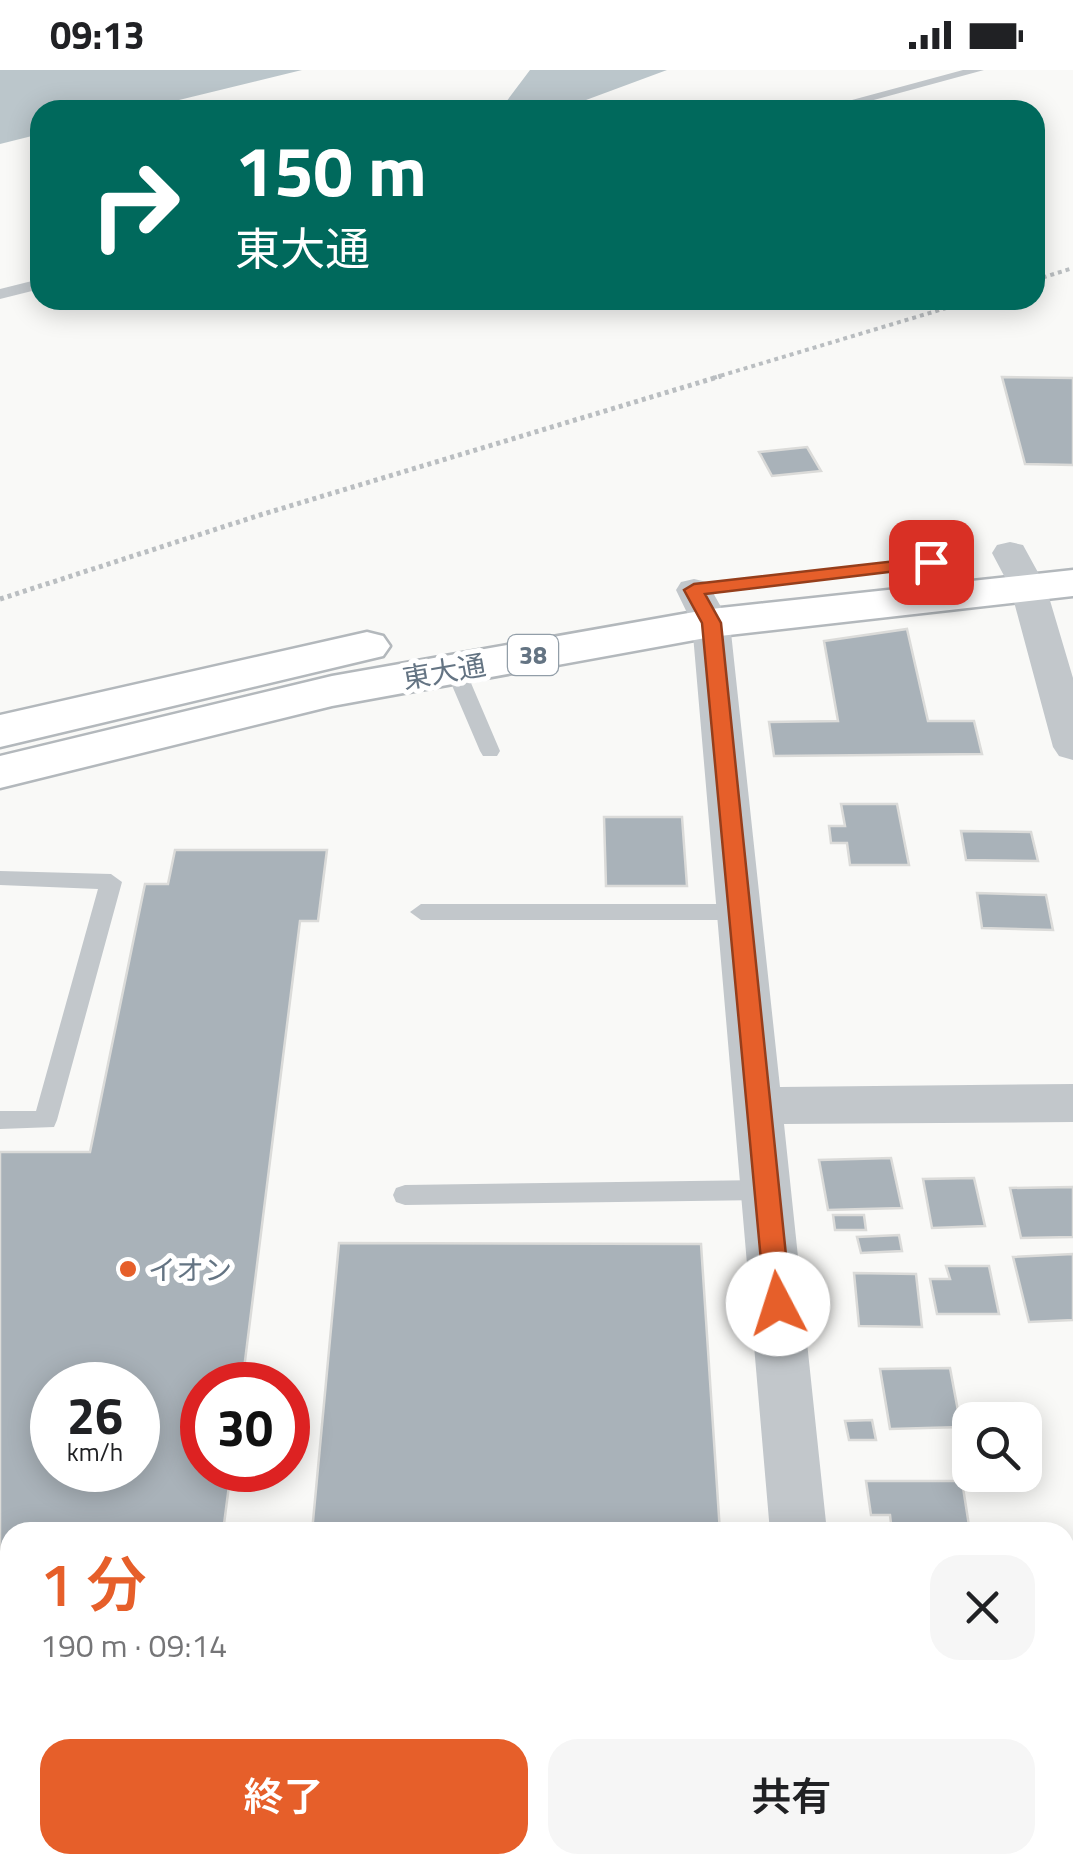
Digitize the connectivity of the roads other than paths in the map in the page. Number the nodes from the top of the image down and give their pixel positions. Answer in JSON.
{"nodes":[{"id":1,"x":978,"y":70,"type":"edge"},
{"id":2,"x":861,"y":100,"type":"edge"},
{"id":3,"x":30,"y":286,"type":"edge"},
{"id":4,"x":0,"y":294,"type":"edge"},
{"id":5,"x":1073,"y":548,"type":"edge"},
{"id":6,"x":1037,"y":574,"type":"edge"},
{"id":7,"x":702,"y":607,"type":"junction"},
{"id":8,"x":455,"y":669,"type":"junction"},
{"id":9,"x":0,"y":731,"type":"edge"},
{"id":10,"x":1073,"y":747,"type":"edge"},
{"id":11,"x":490,"y":751,"type":"dead end"},
{"id":12,"x":0,"y":772,"type":"edge"},
{"id":13,"x":0,"y":878,"type":"edge"},
{"id":14,"x":421,"y":912,"type":"dead end"},
{"id":15,"x":737,"y":912,"type":"junction"},
{"id":16,"x":1073,"y":1103,"type":"edge"},
{"id":17,"x":760,"y":1106,"type":"junction"},
{"id":18,"x":0,"y":1120,"type":"edge"},
{"id":19,"x":768,"y":1190,"type":"junction"},
{"id":20,"x":405,"y":1195,"type":"dead end"},
{"id":21,"x":798,"y":1522,"type":"edge"}],
"edges":[{"from":1,"to":2,"type":"lane"},
{"from":3,"to":4,"type":"lane"},
{"from":5,"to":6,"type":"highway","name":"東大通","number":"38"},
{"from":6,"to":7,"type":"highway","name":"東大通","number":"38"},
{"from":6,"to":10,"type":"street"},
{"from":7,"to":8,"type":"highway","name":"東大通","number":"38"},
{"from":7,"to":9,"type":"highway","name":"東大通","number":"38"},
{"from":7,"to":15,"type":"street"},
{"from":8,"to":11,"type":"lane"},
{"from":8,"to":12,"type":"highway","name":"東大通","number":"38"},
{"from":13,"to":18,"type":"lane"},
{"from":14,"to":15,"type":"lane"},
{"from":15,"to":17,"type":"street"},
{"from":16,"to":17,"type":"street"},
{"from":17,"to":19,"type":"street"},
{"from":19,"to":20,"type":"lane"},
{"from":19,"to":21,"type":"street"}]}
